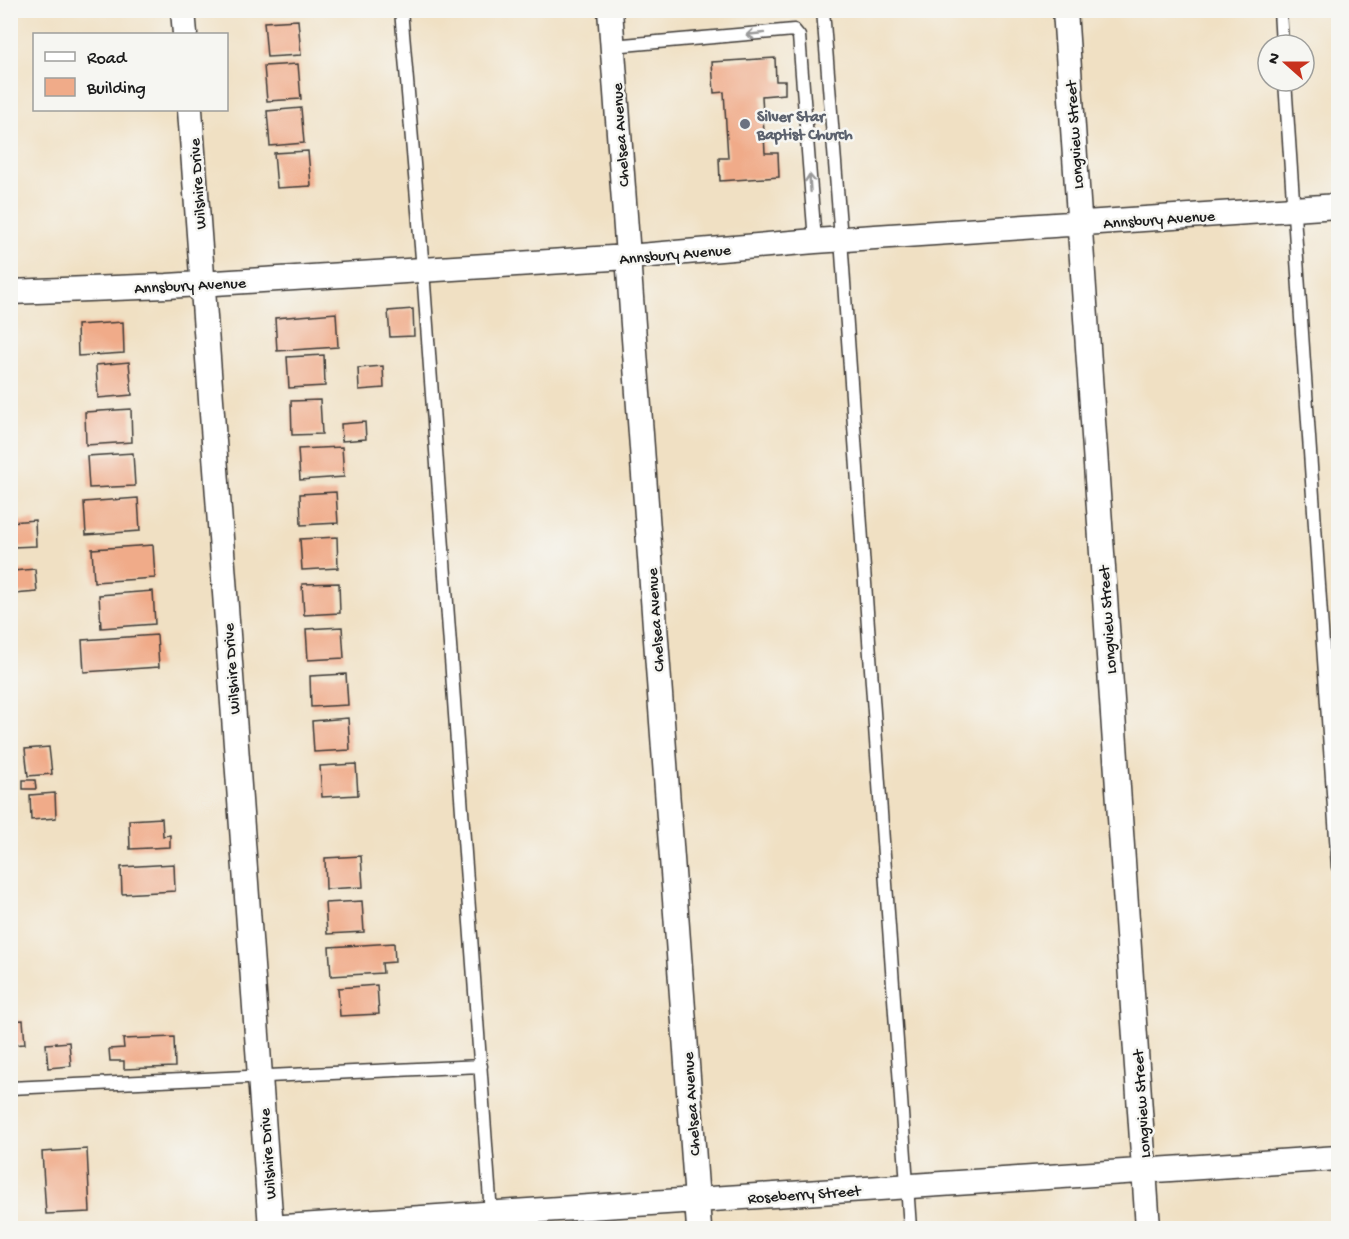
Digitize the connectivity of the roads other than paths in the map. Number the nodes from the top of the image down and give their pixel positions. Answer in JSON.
{"nodes":[{"id":1,"x":183,"y":10,"type":"edge"},
{"id":2,"x":401,"y":10,"type":"edge"},
{"id":3,"x":610,"y":10,"type":"edge"},
{"id":4,"x":823,"y":10,"type":"edge"},
{"id":5,"x":1065,"y":10,"type":"edge"},
{"id":6,"x":1280,"y":10,"type":"edge"},
{"id":7,"x":185,"y":33,"type":"edge"},
{"id":8,"x":1281,"y":33,"type":"edge"},
{"id":9,"x":612,"y":46,"type":"junction"},
{"id":10,"x":1286,"y":93,"type":"edge"},
{"id":11,"x":190,"y":111,"type":"edge"},
{"id":12,"x":1338,"y":206,"type":"edge"},
{"id":13,"x":1294,"y":209,"type":"junction"},
{"id":14,"x":1079,"y":224,"type":"junction"},
{"id":15,"x":841,"y":239,"type":"junction"},
{"id":16,"x":815,"y":241,"type":"junction"},
{"id":17,"x":628,"y":257,"type":"junction"},
{"id":18,"x":423,"y":270,"type":"junction"},
{"id":19,"x":202,"y":283,"type":"junction"},
{"id":20,"x":10,"y":292,"type":"edge"},
{"id":21,"x":1338,"y":867,"type":"edge"},
{"id":22,"x":481,"y":1066,"type":"junction"},
{"id":23,"x":260,"y":1076,"type":"junction"},
{"id":24,"x":10,"y":1088,"type":"edge"},
{"id":25,"x":1338,"y":1158,"type":"edge"},
{"id":26,"x":1144,"y":1171,"type":"junction"},
{"id":27,"x":906,"y":1187,"type":"junction"},
{"id":28,"x":697,"y":1200,"type":"junction"},
{"id":29,"x":492,"y":1221,"type":"edge"},
{"id":30,"x":271,"y":1228,"type":"edge"},
{"id":31,"x":699,"y":1228,"type":"edge"},
{"id":32,"x":910,"y":1228,"type":"edge"},
{"id":33,"x":1148,"y":1228,"type":"edge"}],
"edges":[{"from":1,"to":7,"type":"street"},
{"from":2,"to":18,"type":"lane"},
{"from":3,"to":9,"type":"street","name":"Chelsea Avenue"},
{"from":4,"to":15,"type":"lane"},
{"from":5,"to":14,"type":"street","name":"Longview Street"},
{"from":6,"to":8,"type":"lane"},
{"from":16,"to":9,"type":"lane","one_way":true},
{"from":9,"to":17,"type":"street","name":"Chelsea Avenue"},
{"from":10,"to":13,"type":"lane"},
{"from":11,"to":19,"type":"street","name":"Wilshire Drive"},
{"from":12,"to":13,"type":"street","name":"Annsbury Avenue"},
{"from":13,"to":14,"type":"street","name":"Annsbury Avenue"},
{"from":13,"to":21,"type":"lane"},
{"from":14,"to":15,"type":"street","name":"Annsbury Avenue"},
{"from":14,"to":26,"type":"street","name":"Longview Street"},
{"from":15,"to":16,"type":"street","name":"Annsbury Avenue"},
{"from":15,"to":27,"type":"lane"},
{"from":16,"to":17,"type":"street","name":"Annsbury Avenue"},
{"from":17,"to":18,"type":"street","name":"Annsbury Avenue"},
{"from":17,"to":28,"type":"street","name":"Chelsea Avenue"},
{"from":18,"to":19,"type":"street","name":"Annsbury Avenue"},
{"from":18,"to":22,"type":"lane"},
{"from":19,"to":20,"type":"street","name":"Annsbury Avenue"},
{"from":19,"to":23,"type":"street","name":"Wilshire Drive"},
{"from":22,"to":23,"type":"lane"},
{"from":22,"to":29,"type":"lane"},
{"from":23,"to":24,"type":"lane"},
{"from":23,"to":30,"type":"street","name":"Wilshire Drive"},
{"from":25,"to":26,"type":"street","name":"Roseberry Street"},
{"from":26,"to":27,"type":"street","name":"Roseberry Street"},
{"from":26,"to":33,"type":"street","name":"Longview Street"},
{"from":27,"to":28,"type":"street","name":"Roseberry Street"},
{"from":27,"to":32,"type":"lane"},
{"from":28,"to":29,"type":"street","name":"Roseberry Street"},
{"from":28,"to":31,"type":"street","name":"Chelsea Avenue"},
{"from":29,"to":30,"type":"street","name":"Roseberry Street"}]}
